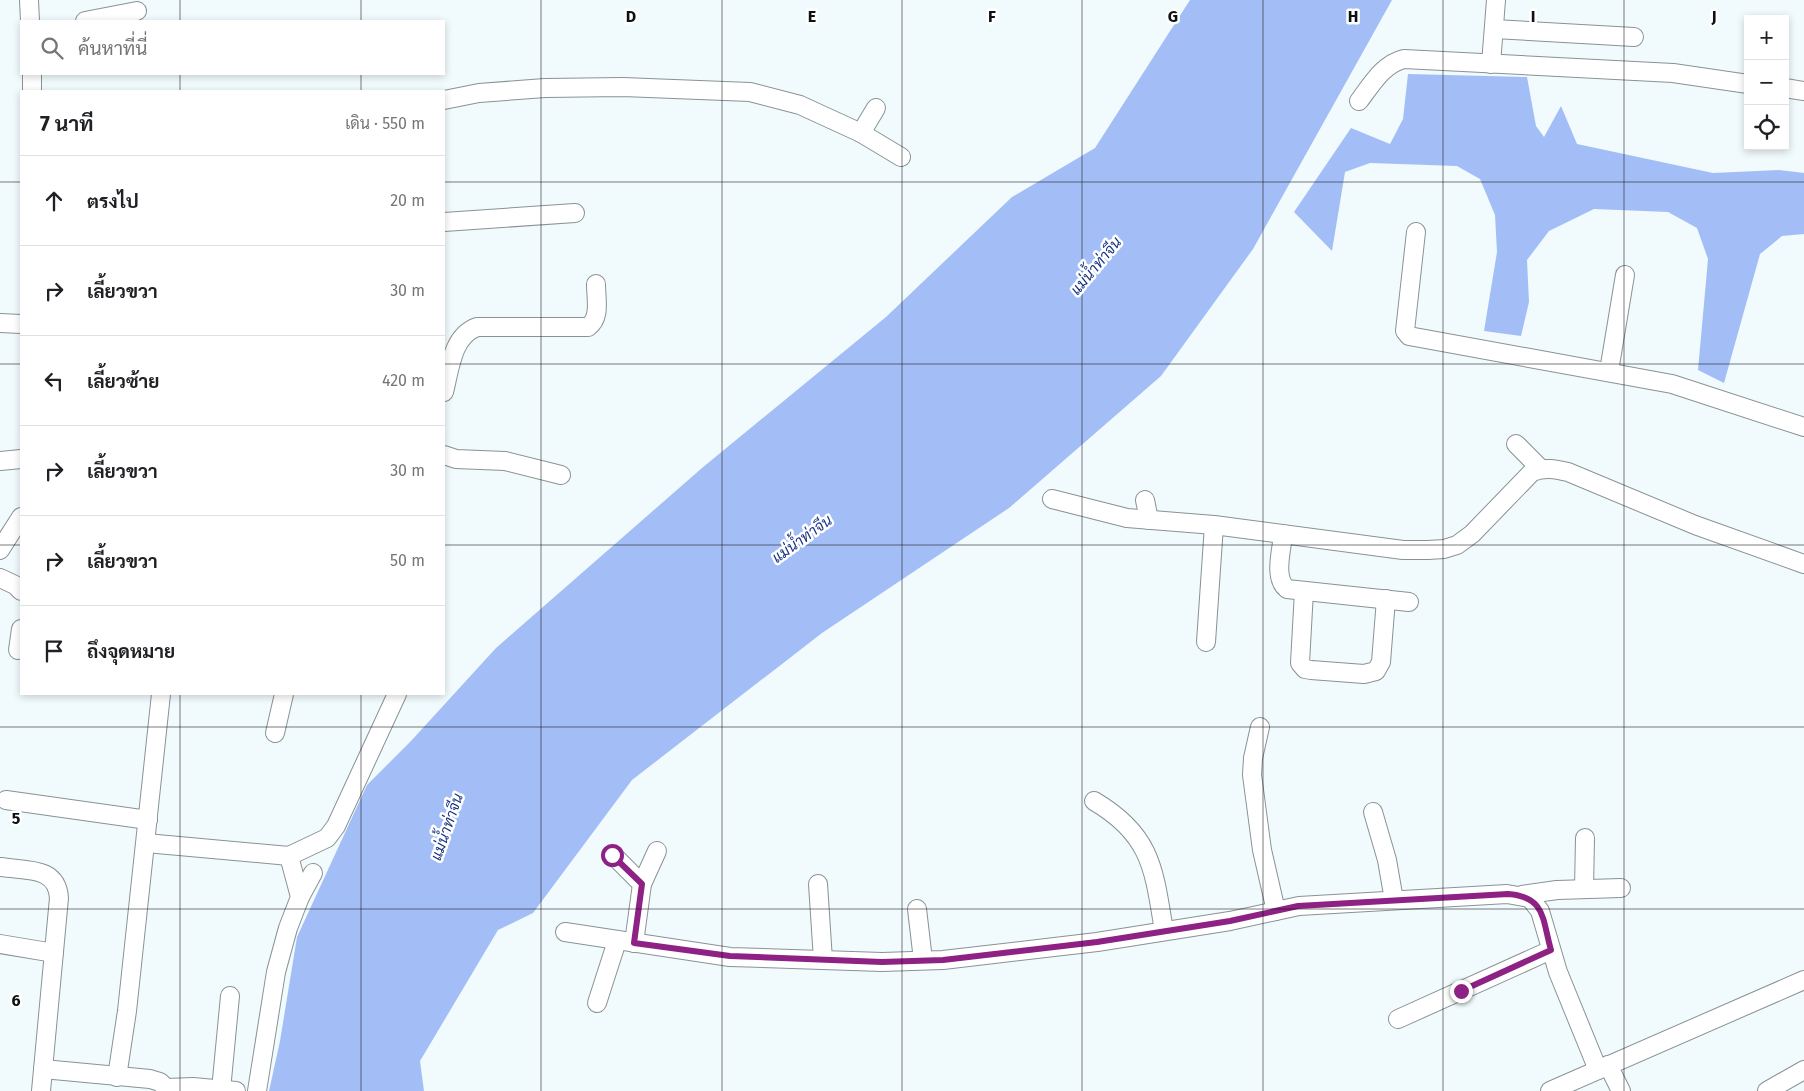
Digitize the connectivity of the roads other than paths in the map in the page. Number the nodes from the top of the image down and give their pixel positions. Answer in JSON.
{"nodes":[{"id":1,"x":30,"y":0,"type":"edge"},
{"id":2,"x":1496,"y":0,"type":"edge"},
{"id":3,"x":138,"y":11,"type":"dead end"},
{"id":4,"x":30,"y":20,"type":"edge"},
{"id":5,"x":90,"y":20,"type":"edge"},
{"id":6,"x":1494,"y":29,"type":"junction"},
{"id":7,"x":1634,"y":37,"type":"dead end"},
{"id":8,"x":1491,"y":64,"type":"junction"},
{"id":9,"x":32,"y":75,"type":"edge"},
{"id":10,"x":1744,"y":83,"type":"edge"},
{"id":11,"x":1789,"y":89,"type":"edge"},
{"id":12,"x":32,"y":90,"type":"edge"},
{"id":13,"x":1804,"y":91,"type":"edge"},
{"id":14,"x":445,"y":100,"type":"edge"},
{"id":15,"x":1359,"y":101,"type":"dead end"},
{"id":16,"x":876,"y":108,"type":"dead end"},
{"id":17,"x":861,"y":132,"type":"junction"},
{"id":18,"x":902,"y":156,"type":"dead end"},
{"id":19,"x":575,"y":214,"type":"dead end"},
{"id":20,"x":445,"y":222,"type":"edge"},
{"id":21,"x":1416,"y":232,"type":"dead end"},
{"id":22,"x":1625,"y":275,"type":"dead end"},
{"id":23,"x":596,"y":284,"type":"dead end"},
{"id":24,"x":0,"y":322,"type":"edge"},
{"id":25,"x":20,"y":324,"type":"edge"},
{"id":26,"x":1609,"y":371,"type":"junction"},
{"id":27,"x":445,"y":388,"type":"edge"},
{"id":28,"x":1804,"y":428,"type":"edge"},
{"id":29,"x":1516,"y":444,"type":"dead end"},
{"id":30,"x":445,"y":455,"type":"edge"},
{"id":31,"x":20,"y":459,"type":"edge"},
{"id":32,"x":0,"y":462,"type":"edge"},
{"id":33,"x":1541,"y":469,"type":"junction"},
{"id":34,"x":561,"y":475,"type":"dead end"},
{"id":35,"x":1052,"y":499,"type":"dead end"},
{"id":36,"x":1144,"y":500,"type":"dead end"},
{"id":37,"x":20,"y":519,"type":"edge"},
{"id":38,"x":1148,"y":520,"type":"junction"},
{"id":39,"x":1214,"y":525,"type":"junction"},
{"id":40,"x":1283,"y":534,"type":"junction"},
{"id":41,"x":0,"y":550,"type":"edge"},
{"id":42,"x":1804,"y":564,"type":"edge"},
{"id":43,"x":0,"y":578,"type":"edge"},
{"id":44,"x":20,"y":590,"type":"edge"},
{"id":45,"x":1304,"y":591,"type":"junction"},
{"id":46,"x":1386,"y":600,"type":"junction"},
{"id":47,"x":1409,"y":602,"type":"dead end"},
{"id":48,"x":20,"y":636,"type":"edge"},
{"id":49,"x":1206,"y":642,"type":"dead end"},
{"id":50,"x":18,"y":650,"type":"dead end"},
{"id":51,"x":161,"y":695,"type":"edge"},
{"id":52,"x":284,"y":695,"type":"edge"},
{"id":53,"x":397,"y":695,"type":"edge"},
{"id":54,"x":1260,"y":727,"type":"dead end"},
{"id":55,"x":275,"y":733,"type":"dead end"},
{"id":56,"x":6,"y":800,"type":"dead end"},
{"id":57,"x":1094,"y":801,"type":"dead end"},
{"id":58,"x":1373,"y":812,"type":"dead end"},
{"id":59,"x":148,"y":820,"type":"junction"},
{"id":60,"x":1585,"y":838,"type":"dead end"},
{"id":61,"x":146,"y":843,"type":"junction"},
{"id":62,"x":657,"y":851,"type":"dead end"},
{"id":63,"x":612,"y":855,"type":"dead end"},
{"id":64,"x":289,"y":856,"type":"junction"},
{"id":65,"x":0,"y":867,"type":"edge"},
{"id":66,"x":313,"y":873,"type":"dead end"},
{"id":67,"x":642,"y":884,"type":"junction"},
{"id":68,"x":818,"y":884,"type":"dead end"},
{"id":69,"x":1622,"y":888,"type":"dead end"},
{"id":70,"x":1584,"y":889,"type":"junction"},
{"id":71,"x":1522,"y":895,"type":"junction"},
{"id":72,"x":300,"y":897,"type":"junction"},
{"id":73,"x":1394,"y":900,"type":"junction"},
{"id":74,"x":917,"y":909,"type":"dead end"},
{"id":75,"x":1276,"y":911,"type":"junction"},
{"id":76,"x":1164,"y":931,"type":"junction"},
{"id":77,"x":565,"y":932,"type":"dead end"},
{"id":78,"x":625,"y":942,"type":"junction"},
{"id":79,"x":0,"y":944,"type":"edge"},
{"id":80,"x":1551,"y":950,"type":"junction"},
{"id":81,"x":54,"y":953,"type":"junction"},
{"id":82,"x":823,"y":960,"type":"junction"},
{"id":83,"x":923,"y":960,"type":"junction"},
{"id":84,"x":1804,"y":980,"type":"edge"},
{"id":85,"x":230,"y":996,"type":"dead end"},
{"id":86,"x":597,"y":1003,"type":"dead end"},
{"id":87,"x":1398,"y":1019,"type":"dead end"},
{"id":88,"x":1603,"y":1067,"type":"junction"},
{"id":89,"x":43,"y":1069,"type":"junction"},
{"id":90,"x":1804,"y":1070,"type":"edge"},
{"id":91,"x":118,"y":1077,"type":"junction"},
{"id":92,"x":166,"y":1089,"type":"edge"},
{"id":93,"x":228,"y":1090,"type":"edge"},
{"id":94,"x":41,"y":1091,"type":"edge"},
{"id":95,"x":257,"y":1091,"type":"edge"},
{"id":96,"x":1550,"y":1091,"type":"edge"},
{"id":97,"x":1621,"y":1091,"type":"edge"},
{"id":98,"x":1767,"y":1091,"type":"edge"}],
"edges":[{"from":1,"to":4,"type":"street"},
{"from":2,"to":6,"type":"street"},
{"from":3,"to":5,"type":"street"},
{"from":6,"to":7,"type":"street"},
{"from":6,"to":8,"type":"street"},
{"from":8,"to":10,"type":"street"},
{"from":8,"to":15,"type":"street"},
{"from":9,"to":12,"type":"street"},
{"from":11,"to":13,"type":"street"},
{"from":14,"to":17,"type":"street"},
{"from":16,"to":17,"type":"street"},
{"from":17,"to":18,"type":"street"},
{"from":19,"to":20,"type":"street"},
{"from":21,"to":26,"type":"street"},
{"from":22,"to":26,"type":"street"},
{"from":23,"to":27,"type":"street"},
{"from":24,"to":25,"type":"street"},
{"from":26,"to":28,"type":"street"},
{"from":29,"to":33,"type":"street"},
{"from":30,"to":34,"type":"street"},
{"from":31,"to":32,"type":"street"},
{"from":33,"to":40,"type":"street"},
{"from":33,"to":42,"type":"street"},
{"from":35,"to":38,"type":"street"},
{"from":36,"to":38,"type":"street"},
{"from":37,"to":41,"type":"street"},
{"from":38,"to":39,"type":"street"},
{"from":39,"to":40,"type":"street"},
{"from":39,"to":49,"type":"street"},
{"from":40,"to":45,"type":"street"},
{"from":43,"to":44,"type":"street"},
{"from":45,"to":46,"type":"street"},
{"from":45,"to":46,"type":"street"},
{"from":46,"to":47,"type":"street"},
{"from":48,"to":50,"type":"street"},
{"from":51,"to":59,"type":"street"},
{"from":52,"to":55,"type":"street"},
{"from":53,"to":64,"type":"street"},
{"from":54,"to":75,"type":"street"},
{"from":56,"to":59,"type":"street"},
{"from":57,"to":76,"type":"street"},
{"from":58,"to":73,"type":"street"},
{"from":59,"to":61,"type":"street"},
{"from":60,"to":70,"type":"street"},
{"from":61,"to":64,"type":"street"},
{"from":61,"to":91,"type":"street"},
{"from":62,"to":67,"type":"street"},
{"from":63,"to":67,"type":"street"},
{"from":64,"to":72,"type":"street"},
{"from":65,"to":81,"type":"street"},
{"from":66,"to":72,"type":"street"},
{"from":67,"to":78,"type":"street"},
{"from":68,"to":82,"type":"street"},
{"from":69,"to":70,"type":"street"},
{"from":70,"to":71,"type":"street"},
{"from":71,"to":73,"type":"street"},
{"from":71,"to":80,"type":"street"},
{"from":72,"to":95,"type":"street"},
{"from":73,"to":75,"type":"street"},
{"from":74,"to":83,"type":"street"},
{"from":75,"to":76,"type":"street"},
{"from":76,"to":83,"type":"street"},
{"from":77,"to":78,"type":"street"},
{"from":78,"to":82,"type":"street"},
{"from":78,"to":86,"type":"street"},
{"from":79,"to":81,"type":"street"},
{"from":80,"to":87,"type":"street"},
{"from":80,"to":88,"type":"street"},
{"from":81,"to":89,"type":"street"},
{"from":82,"to":83,"type":"street"},
{"from":84,"to":88,"type":"street"},
{"from":85,"to":93,"type":"street"},
{"from":88,"to":96,"type":"street"},
{"from":88,"to":97,"type":"street"},
{"from":89,"to":91,"type":"street"},
{"from":89,"to":94,"type":"street"},
{"from":90,"to":98,"type":"street"},
{"from":91,"to":92,"type":"street"},
{"from":92,"to":93,"type":"street"}]}
